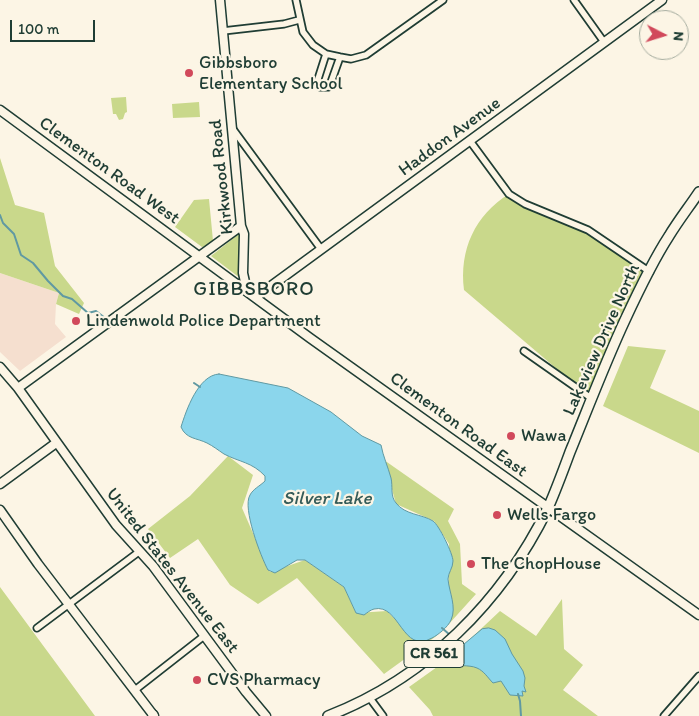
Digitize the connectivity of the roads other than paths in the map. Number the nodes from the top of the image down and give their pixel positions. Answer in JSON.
{"nodes":[{"id":1,"x":220,"y":0,"type":"edge"},
{"id":2,"x":296,"y":0,"type":"edge"},
{"id":3,"x":443,"y":0,"type":"edge"},
{"id":4,"x":574,"y":0,"type":"edge"},
{"id":5,"x":662,"y":0,"type":"edge"},
{"id":6,"x":299,"y":20,"type":"junction"},
{"id":7,"x":223,"y":31,"type":"junction"},
{"id":8,"x":604,"y":42,"type":"junction"},
{"id":9,"x":326,"y":54,"type":"junction"},
{"id":10,"x":340,"y":58,"type":"junction"},
{"id":11,"x":0,"y":110,"type":"edge"},
{"id":12,"x":232,"y":128,"type":"junction"},
{"id":13,"x":470,"y":141,"type":"junction"},
{"id":14,"x":699,"y":192,"type":"edge"},
{"id":15,"x":241,"y":226,"type":"junction"},
{"id":16,"x":321,"y":249,"type":"junction"},
{"id":17,"x":200,"y":256,"type":"junction"},
{"id":18,"x":650,"y":272,"type":"junction"},
{"id":19,"x":247,"y":291,"type":"junction"},
{"id":20,"x":256,"y":297,"type":"junction"},
{"id":21,"x":524,"y":351,"type":"dead end"},
{"id":22,"x":0,"y":367,"type":"edge"},
{"id":23,"x":18,"y":388,"type":"junction"},
{"id":24,"x":591,"y":398,"type":"junction"},
{"id":25,"x":56,"y":443,"type":"junction"},
{"id":26,"x":0,"y":484,"type":"edge"},
{"id":27,"x":548,"y":508,"type":"junction"},
{"id":28,"x":0,"y":510,"type":"edge"},
{"id":29,"x":140,"y":551,"type":"junction"},
{"id":30,"x":68,"y":604,"type":"junction"},
{"id":31,"x":699,"y":615,"type":"edge"},
{"id":32,"x":37,"y":628,"type":"dead end"},
{"id":33,"x":204,"y":636,"type":"junction"},
{"id":34,"x":699,"y":676,"type":"edge"},
{"id":35,"x":135,"y":690,"type":"junction"},
{"id":36,"x":370,"y":697,"type":"junction"},
{"id":37,"x":263,"y":715,"type":"edge"},
{"id":38,"x":154,"y":716,"type":"edge"},
{"id":39,"x":328,"y":716,"type":"edge"},
{"id":40,"x":383,"y":716,"type":"edge"},
{"id":41,"x":664,"y":716,"type":"edge"}],
"edges":[{"from":1,"to":7,"type":"street","name":"Kirkwood Road"},
{"from":2,"to":6,"type":"street"},
{"from":3,"to":10,"type":"street"},
{"from":4,"to":8,"type":"street"},
{"from":5,"to":8,"type":"street","name":"Haddon Avenue"},
{"from":6,"to":7,"type":"street"},
{"from":6,"to":9,"type":"street"},
{"from":7,"to":12,"type":"street","name":"Kirkwood Road"},
{"from":8,"to":13,"type":"street","name":"Haddon Avenue"},
{"from":9,"to":10,"type":"street"},
{"from":9,"to":10,"type":"street"},
{"from":11,"to":17,"type":"street","name":"Clementon Road West"},
{"from":12,"to":15,"type":"street","name":"Kirkwood Road"},
{"from":12,"to":16,"type":"street"},
{"from":13,"to":16,"type":"street","name":"Haddon Avenue"},
{"from":13,"to":18,"type":"street"},
{"from":14,"to":18,"type":"main road","name":"Lakeview Drive North","number":"CR 561"},
{"from":15,"to":17,"type":"street"},
{"from":15,"to":19,"type":"street","name":"Kirkwood Road"},
{"from":16,"to":20,"type":"street","name":"Haddon Avenue"},
{"from":17,"to":19,"type":"street","name":"Clementon Road East"},
{"from":17,"to":23,"type":"street"},
{"from":18,"to":24,"type":"main road","name":"Lakeview Drive North","number":"CR 561"},
{"from":19,"to":20,"type":"street","name":"Clementon Road East"},
{"from":20,"to":27,"type":"street","name":"Clementon Road East"},
{"from":21,"to":24,"type":"street"},
{"from":22,"to":23,"type":"street","name":"United States Avenue East"},
{"from":23,"to":25,"type":"street","name":"United States Avenue East"},
{"from":24,"to":27,"type":"main road","name":"Lakeview Drive North","number":"CR 561"},
{"from":25,"to":26,"type":"street"},
{"from":25,"to":29,"type":"street","name":"United States Avenue East"},
{"from":27,"to":31,"type":"street","name":"Clementon Road East"},
{"from":27,"to":36,"type":"main road","number":"CR 561"},
{"from":28,"to":30,"type":"street"},
{"from":29,"to":30,"type":"street"},
{"from":29,"to":33,"type":"street","name":"United States Avenue East"},
{"from":30,"to":32,"type":"street"},
{"from":30,"to":35,"type":"street"},
{"from":33,"to":35,"type":"street"},
{"from":33,"to":37,"type":"street","name":"United States Avenue East"},
{"from":34,"to":41,"type":"street"},
{"from":35,"to":38,"type":"street"},
{"from":36,"to":39,"type":"main road","number":"CR 561"},
{"from":36,"to":40,"type":"street"}]}
